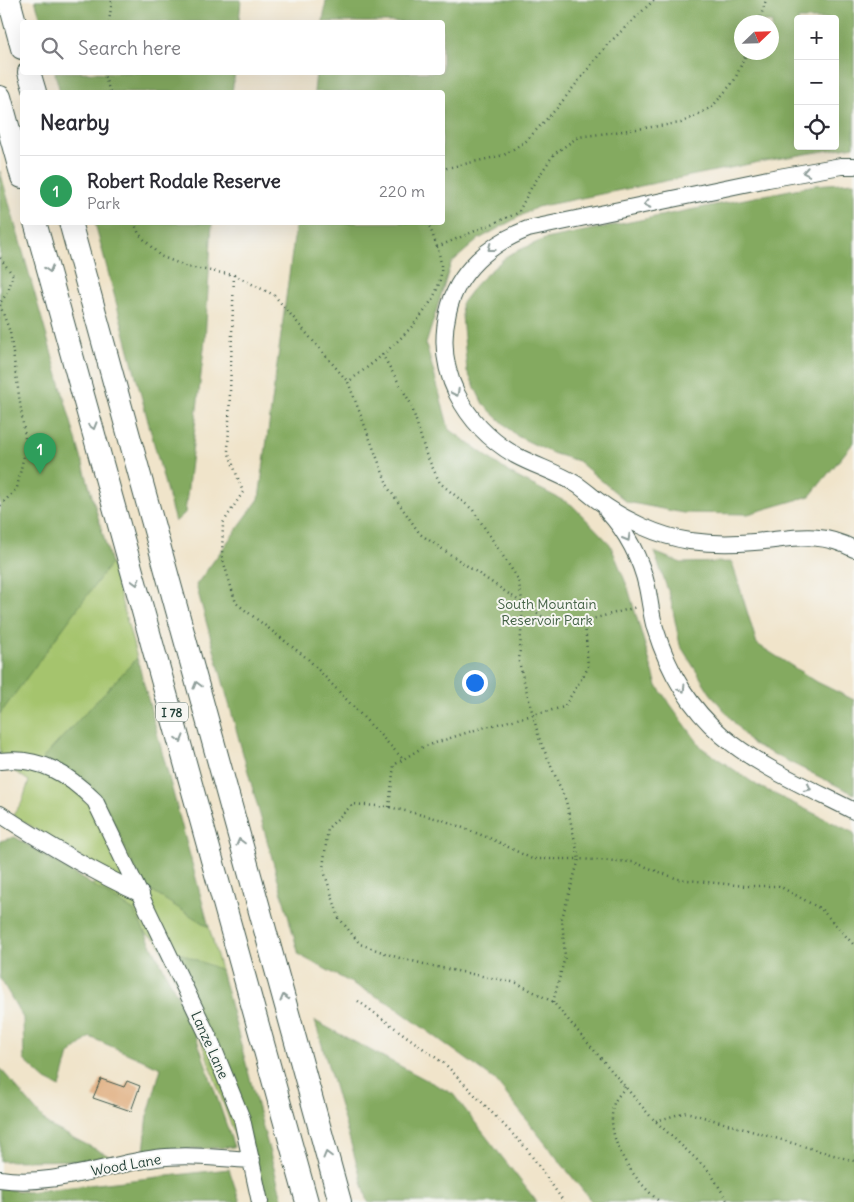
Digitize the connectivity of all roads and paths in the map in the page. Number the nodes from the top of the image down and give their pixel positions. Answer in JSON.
{"nodes":[{"id":1,"x":9,"y":0,"type":"edge"},
{"id":2,"x":112,"y":0,"type":"edge"},
{"id":3,"x":654,"y":0,"type":"edge"},
{"id":4,"x":766,"y":0,"type":"edge"},
{"id":5,"x":761,"y":15,"type":"edge"},
{"id":6,"x":109,"y":20,"type":"edge"},
{"id":7,"x":20,"y":41,"type":"edge"},
{"id":8,"x":743,"y":60,"type":"edge"},
{"id":9,"x":30,"y":75,"type":"edge"},
{"id":10,"x":104,"y":75,"type":"edge"},
{"id":11,"x":34,"y":90,"type":"edge"},
{"id":12,"x":109,"y":90,"type":"edge"},
{"id":13,"x":0,"y":96,"type":"edge"},
{"id":14,"x":854,"y":166,"type":"edge"},
{"id":15,"x":445,"y":169,"type":"edge"},
{"id":16,"x":20,"y":170,"type":"edge"},
{"id":17,"x":36,"y":225,"type":"edge"},
{"id":18,"x":71,"y":225,"type":"edge"},
{"id":19,"x":135,"y":225,"type":"edge"},
{"id":20,"x":429,"y":225,"type":"edge"},
{"id":21,"x":437,"y":247,"type":"junction"},
{"id":22,"x":0,"y":258,"type":"edge"},
{"id":23,"x":234,"y":275,"type":"junction"},
{"id":24,"x":0,"y":304,"type":"edge"},
{"id":25,"x":382,"y":354,"type":"junction"},
{"id":26,"x":348,"y":382,"type":"junction"},
{"id":27,"x":596,"y":500,"type":"junction"},
{"id":28,"x":0,"y":506,"type":"edge"},
{"id":29,"x":854,"y":549,"type":"edge"},
{"id":30,"x":649,"y":602,"type":"junction"},
{"id":31,"x":523,"y":605,"type":"junction"},
{"id":32,"x":585,"y":621,"type":"junction"},
{"id":33,"x":534,"y":716,"type":"junction"},
{"id":34,"x":404,"y":759,"type":"junction"},
{"id":35,"x":0,"y":761,"type":"edge"},
{"id":36,"x":389,"y":807,"type":"junction"},
{"id":37,"x":854,"y":811,"type":"edge"},
{"id":38,"x":0,"y":814,"type":"edge"},
{"id":39,"x":579,"y":859,"type":"junction"},
{"id":40,"x":141,"y":894,"type":"junction"},
{"id":41,"x":854,"y":945,"type":"edge"},
{"id":42,"x":358,"y":1002,"type":"dead end"},
{"id":43,"x":553,"y":1002,"type":"junction"},
{"id":44,"x":625,"y":1087,"type":"junction"},
{"id":45,"x":656,"y":1121,"type":"junction"},
{"id":46,"x":252,"y":1160,"type":"junction"},
{"id":47,"x":854,"y":1161,"type":"edge"},
{"id":48,"x":0,"y":1179,"type":"edge"},
{"id":49,"x":260,"y":1202,"type":"edge"},
{"id":50,"x":307,"y":1202,"type":"edge"},
{"id":51,"x":340,"y":1202,"type":"edge"},
{"id":52,"x":564,"y":1202,"type":"edge"},
{"id":53,"x":660,"y":1202,"type":"edge"},
{"id":54,"x":728,"y":1202,"type":"edge"}],
"edges":[{"from":1,"to":7,"type":"highway"},
{"from":2,"to":6,"type":"path"},
{"from":3,"to":15,"type":"path"},
{"from":4,"to":5,"type":"path"},
{"from":8,"to":21,"type":"path"},
{"from":9,"to":11,"type":"highway"},
{"from":10,"to":12,"type":"path"},
{"from":13,"to":16,"type":"highway"},
{"from":14,"to":27,"type":"street","one_way":true},
{"from":17,"to":50,"type":"highway","number":"I 78","one_way":true},
{"from":51,"to":18,"type":"highway","number":"I 78","one_way":true},
{"from":19,"to":23,"type":"path"},
{"from":20,"to":21,"type":"path"},
{"from":21,"to":25,"type":"path"},
{"from":22,"to":24,"type":"path"},
{"from":23,"to":26,"type":"path"},
{"from":23,"to":34,"type":"path"},
{"from":24,"to":28,"type":"path"},
{"from":25,"to":26,"type":"path"},
{"from":25,"to":31,"type":"path"},
{"from":26,"to":31,"type":"path"},
{"from":27,"to":29,"type":"street"},
{"from":27,"to":30,"type":"street","one_way":true},
{"from":30,"to":32,"type":"path"},
{"from":30,"to":37,"type":"street","one_way":true},
{"from":31,"to":32,"type":"path"},
{"from":31,"to":33,"type":"path"},
{"from":32,"to":33,"type":"path"},
{"from":33,"to":34,"type":"path"},
{"from":33,"to":39,"type":"path"},
{"from":34,"to":36,"type":"path"},
{"from":35,"to":40,"type":"street","name":"Lanze Lane"},
{"from":36,"to":39,"type":"path"},
{"from":36,"to":43,"type":"path"},
{"from":38,"to":40,"type":"street"},
{"from":39,"to":41,"type":"path"},
{"from":39,"to":43,"type":"path"},
{"from":40,"to":46,"type":"street","name":"Lanze Lane"},
{"from":42,"to":52,"type":"path"},
{"from":43,"to":44,"type":"path"},
{"from":44,"to":45,"type":"path"},
{"from":44,"to":53,"type":"path"},
{"from":45,"to":47,"type":"path"},
{"from":45,"to":54,"type":"path"},
{"from":46,"to":48,"type":"street","name":"Wood Lane"},
{"from":46,"to":49,"type":"street","name":"Lanze Lane"}]}
